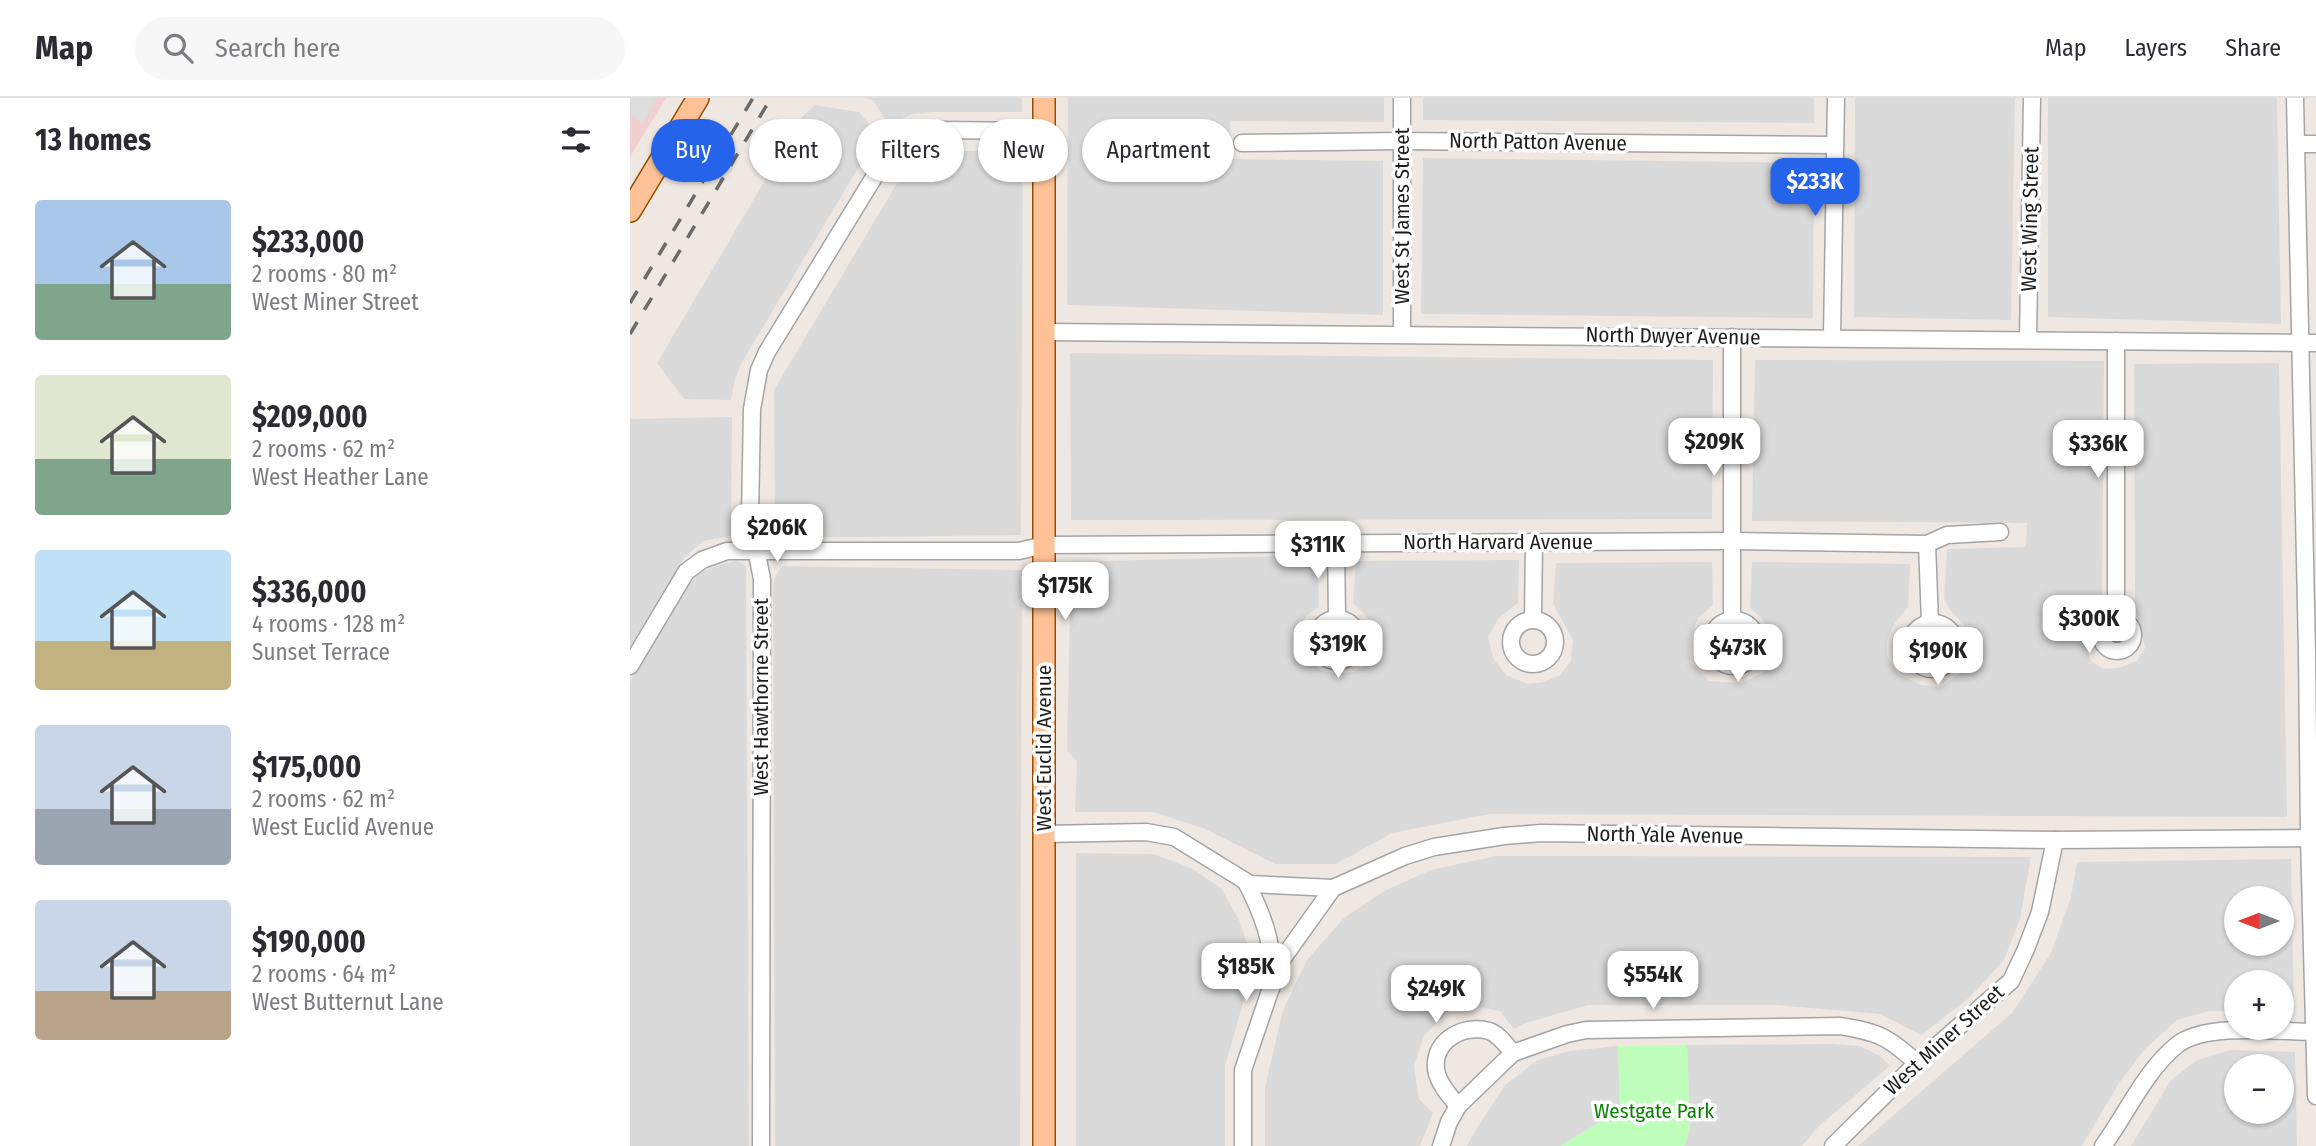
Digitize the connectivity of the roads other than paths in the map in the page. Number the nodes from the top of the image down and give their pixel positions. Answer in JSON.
{"nodes":[{"id":1,"x":698,"y":98,"type":"edge"},
{"id":2,"x":1044,"y":98,"type":"edge"},
{"id":3,"x":1402,"y":98,"type":"edge"},
{"id":4,"x":1836,"y":98,"type":"edge"},
{"id":5,"x":2032,"y":98,"type":"edge"},
{"id":6,"x":2295,"y":98,"type":"edge"},
{"id":7,"x":1044,"y":119,"type":"edge"},
{"id":8,"x":978,"y":130,"type":"edge"},
{"id":9,"x":1402,"y":141,"type":"junction"},
{"id":10,"x":1242,"y":143,"type":"dead end"},
{"id":11,"x":2297,"y":144,"type":"junction"},
{"id":12,"x":2316,"y":144,"type":"edge"},
{"id":13,"x":1835,"y":145,"type":"junction"},
{"id":14,"x":1044,"y":182,"type":"edge"},
{"id":15,"x":630,"y":211,"type":"edge"},
{"id":16,"x":1044,"y":332,"type":"junction"},
{"id":17,"x":1402,"y":334,"type":"junction"},
{"id":18,"x":1732,"y":337,"type":"junction"},
{"id":19,"x":1832,"y":338,"type":"junction"},
{"id":20,"x":2028,"y":340,"type":"junction"},
{"id":21,"x":2116,"y":341,"type":"junction"},
{"id":22,"x":2309,"y":343,"type":"edge"},
{"id":23,"x":2000,"y":532,"type":"dead end"},
{"id":24,"x":1732,"y":541,"type":"junction"},
{"id":25,"x":1534,"y":542,"type":"junction"},
{"id":26,"x":1336,"y":543,"type":"junction"},
{"id":27,"x":1927,"y":544,"type":"junction"},
{"id":28,"x":1044,"y":545,"type":"junction"},
{"id":29,"x":755,"y":549,"type":"junction"},
{"id":30,"x":1337,"y":619,"type":"dead end"},
{"id":31,"x":2116,"y":619,"type":"dead end"},
{"id":32,"x":1533,"y":620,"type":"dead end"},
{"id":33,"x":1732,"y":620,"type":"dead end"},
{"id":34,"x":1930,"y":622,"type":"dead end"},
{"id":35,"x":2312,"y":652,"type":"edge"},
{"id":36,"x":630,"y":666,"type":"edge"},
{"id":37,"x":1044,"y":834,"type":"junction"},
{"id":38,"x":2312,"y":838,"type":"edge"},
{"id":39,"x":2055,"y":840,"type":"junction"},
{"id":40,"x":1246,"y":882,"type":"junction"},
{"id":41,"x":1333,"y":888,"type":"junction"},
{"id":42,"x":1270,"y":991,"type":"junction"},
{"id":43,"x":2315,"y":1032,"type":"edge"},
{"id":44,"x":1513,"y":1054,"type":"junction"},
{"id":45,"x":1917,"y":1063,"type":"junction"},
{"id":46,"x":2316,"y":1096,"type":"edge"},
{"id":47,"x":1458,"y":1106,"type":"junction"},
{"id":48,"x":761,"y":1146,"type":"edge"},
{"id":49,"x":1044,"y":1146,"type":"edge"},
{"id":50,"x":1243,"y":1146,"type":"edge"},
{"id":51,"x":1441,"y":1146,"type":"edge"},
{"id":52,"x":1833,"y":1146,"type":"edge"},
{"id":53,"x":2103,"y":1146,"type":"edge"}],
"edges":[{"from":1,"to":15,"type":"main road"},
{"from":2,"to":7,"type":"main road","name":"West Euclid Avenue"},
{"from":3,"to":9,"type":"street","name":"West St James Street"},
{"from":4,"to":13,"type":"street"},
{"from":5,"to":20,"type":"street","name":"West Wing Street"},
{"from":6,"to":11,"type":"street"},
{"from":8,"to":29,"type":"street","name":"West Hawthorne Street"},
{"from":9,"to":10,"type":"street","name":"North Patton Avenue"},
{"from":9,"to":13,"type":"street","name":"North Patton Avenue"},
{"from":9,"to":17,"type":"street","name":"West St James Street"},
{"from":11,"to":12,"type":"street"},
{"from":11,"to":22,"type":"street"},
{"from":13,"to":19,"type":"street"},
{"from":14,"to":16,"type":"main road","name":"West Euclid Avenue"},
{"from":16,"to":17,"type":"street","name":"North Dwyer Avenue"},
{"from":16,"to":28,"type":"main road","name":"West Euclid Avenue"},
{"from":17,"to":18,"type":"street","name":"North Dwyer Avenue"},
{"from":18,"to":19,"type":"street","name":"North Dwyer Avenue"},
{"from":18,"to":24,"type":"street"},
{"from":19,"to":20,"type":"street","name":"North Dwyer Avenue"},
{"from":20,"to":21,"type":"street","name":"North Dwyer Avenue"},
{"from":21,"to":22,"type":"street","name":"North Dwyer Avenue"},
{"from":21,"to":31,"type":"street"},
{"from":22,"to":35,"type":"street"},
{"from":23,"to":27,"type":"street","name":"North Harvard Avenue"},
{"from":24,"to":25,"type":"street","name":"North Harvard Avenue"},
{"from":24,"to":27,"type":"street","name":"North Harvard Avenue"},
{"from":24,"to":33,"type":"street"},
{"from":25,"to":26,"type":"street","name":"North Harvard Avenue"},
{"from":25,"to":32,"type":"street"},
{"from":26,"to":28,"type":"street","name":"North Harvard Avenue"},
{"from":26,"to":30,"type":"street"},
{"from":27,"to":34,"type":"street"},
{"from":28,"to":29,"type":"street","name":"North Harvard Avenue"},
{"from":28,"to":37,"type":"main road","name":"West Euclid Avenue"},
{"from":29,"to":36,"type":"street","name":"North Harvard Avenue"},
{"from":29,"to":48,"type":"street","name":"West Hawthorne Street"},
{"from":35,"to":38,"type":"street"},
{"from":37,"to":40,"type":"street","name":"North Yale Avenue"},
{"from":37,"to":49,"type":"main road","name":"West Euclid Avenue"},
{"from":38,"to":39,"type":"street","name":"North Yale Avenue"},
{"from":38,"to":43,"type":"street"},
{"from":39,"to":41,"type":"street","name":"North Yale Avenue"},
{"from":39,"to":45,"type":"street","name":"West Miner Street"},
{"from":40,"to":41,"type":"street","name":"North Yale Avenue"},
{"from":40,"to":42,"type":"street"},
{"from":41,"to":42,"type":"street"},
{"from":42,"to":50,"type":"street"},
{"from":43,"to":46,"type":"street"},
{"from":43,"to":53,"type":"street"},
{"from":44,"to":45,"type":"street"},
{"from":44,"to":47,"type":"street"},
{"from":44,"to":47,"type":"street"},
{"from":45,"to":52,"type":"street","name":"West Miner Street"},
{"from":47,"to":51,"type":"street"}]}
